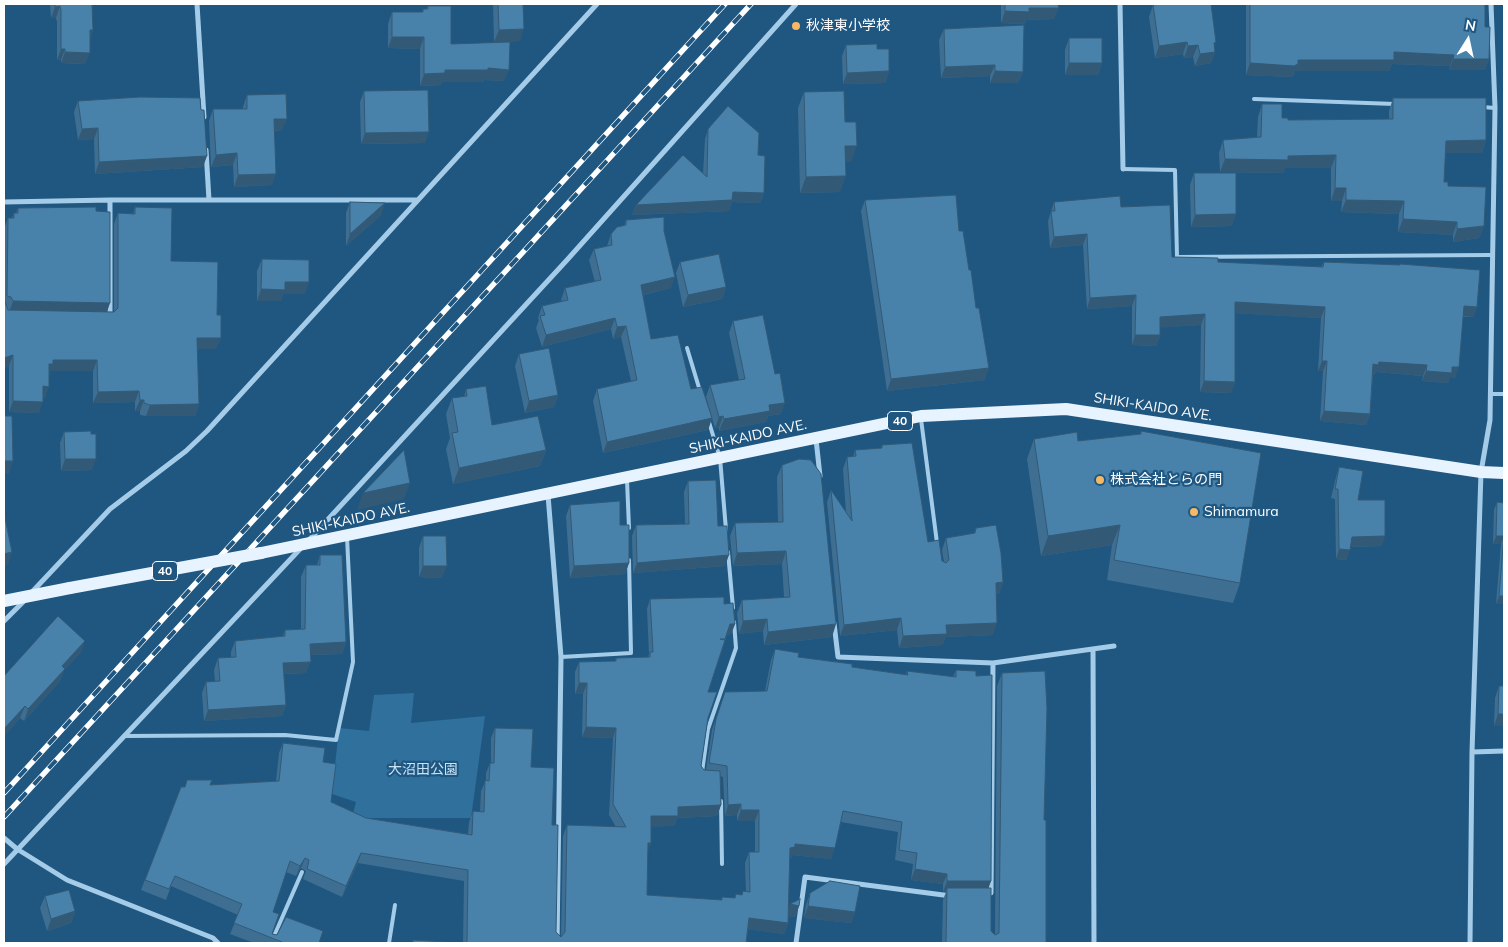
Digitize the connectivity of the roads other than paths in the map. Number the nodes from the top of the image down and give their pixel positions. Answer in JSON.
{"nodes":[{"id":1,"x":197,"y":4,"type":"edge"},
{"id":2,"x":597,"y":4,"type":"edge"},
{"id":3,"x":796,"y":4,"type":"edge"},
{"id":4,"x":1120,"y":4,"type":"edge"},
{"id":5,"x":1491,"y":4,"type":"edge"},
{"id":6,"x":1254,"y":99,"type":"dead end"},
{"id":7,"x":1398,"y":104,"type":"edge"},
{"id":8,"x":1476,"y":107,"type":"edge"},
{"id":9,"x":1495,"y":108,"type":"junction"},
{"id":10,"x":204,"y":121,"type":"edge"},
{"id":11,"x":206,"y":141,"type":"edge"},
{"id":12,"x":1122,"y":169,"type":"joint"},
{"id":13,"x":110,"y":200,"type":"junction"},
{"id":14,"x":209,"y":200,"type":"junction"},
{"id":15,"x":418,"y":200,"type":"junction"},
{"id":16,"x":4,"y":202,"type":"edge"},
{"id":17,"x":1491,"y":255,"type":"junction"},
{"id":18,"x":100,"y":319,"type":"edge"},
{"id":19,"x":687,"y":348,"type":"dead end"},
{"id":20,"x":701,"y":394,"type":"edge"},
{"id":21,"x":1490,"y":394,"type":"junction"},
{"id":22,"x":1504,"y":394,"type":"edge"},
{"id":23,"x":706,"y":412,"type":"edge"},
{"id":24,"x":921,"y":416,"type":"junction"},
{"id":25,"x":816,"y":439,"type":"junction"},
{"id":26,"x":720,"y":458,"type":"junction"},
{"id":27,"x":1481,"y":472,"type":"junction"},
{"id":28,"x":1504,"y":473,"type":"edge"},
{"id":29,"x":627,"y":478,"type":"junction"},
{"id":30,"x":820,"y":478,"type":"edge"},
{"id":31,"x":548,"y":494,"type":"junction"},
{"id":32,"x":726,"y":534,"type":"edge"},
{"id":33,"x":347,"y":536,"type":"junction"},
{"id":34,"x":629,"y":536,"type":"edge"},
{"id":35,"x":727,"y":543,"type":"edge"},
{"id":36,"x":303,"y":546,"type":"junction"},
{"id":37,"x":938,"y":551,"type":"edge"},
{"id":38,"x":629,"y":556,"type":"edge"},
{"id":39,"x":28,"y":596,"type":"junction"},
{"id":40,"x":4,"y":601,"type":"edge"},
{"id":41,"x":733,"y":610,"type":"edge"},
{"id":42,"x":834,"y":617,"type":"edge"},
{"id":43,"x":734,"y":619,"type":"edge"},
{"id":44,"x":4,"y":621,"type":"edge"},
{"id":45,"x":1114,"y":646,"type":"dead end"},
{"id":46,"x":1093,"y":649,"type":"junction"},
{"id":47,"x":561,"y":657,"type":"junction"},
{"id":48,"x":993,"y":663,"type":"junction"},
{"id":49,"x":124,"y":736,"type":"junction"},
{"id":50,"x":1504,"y":751,"type":"edge"},
{"id":51,"x":1472,"y":752,"type":"junction"},
{"id":52,"x":701,"y":777,"type":"edge"},
{"id":53,"x":721,"y":797,"type":"edge"},
{"id":54,"x":4,"y":838,"type":"edge"},
{"id":55,"x":17,"y":849,"type":"junction"},
{"id":56,"x":4,"y":864,"type":"edge"},
{"id":57,"x":722,"y":864,"type":"dead end"},
{"id":58,"x":302,"y":872,"type":"edge"},
{"id":59,"x":958,"y":896,"type":"edge"},
{"id":60,"x":983,"y":896,"type":"edge"},
{"id":61,"x":394,"y":905,"type":"dead end"},
{"id":62,"x":218,"y":943,"type":"edge"},
{"id":63,"x":271,"y":943,"type":"edge"},
{"id":64,"x":389,"y":943,"type":"edge"},
{"id":65,"x":557,"y":943,"type":"edge"},
{"id":66,"x":796,"y":943,"type":"edge"},
{"id":67,"x":1094,"y":943,"type":"edge"},
{"id":68,"x":1470,"y":943,"type":"edge"}],
"edges":[{"from":1,"to":10,"type":"street"},
{"from":2,"to":15,"type":"street"},
{"from":3,"to":36,"type":"street"},
{"from":4,"to":12,"type":"street"},
{"from":5,"to":9,"type":"street"},
{"from":6,"to":7,"type":"lane"},
{"from":8,"to":9,"type":"lane"},
{"from":9,"to":17,"type":"street"},
{"from":11,"to":14,"type":"street"},
{"from":12,"to":17,"type":"lane"},
{"from":13,"to":14,"type":"street"},
{"from":13,"to":16,"type":"street"},
{"from":13,"to":18,"type":"street"},
{"from":14,"to":15,"type":"street"},
{"from":15,"to":39,"type":"street"},
{"from":17,"to":21,"type":"street"},
{"from":19,"to":20,"type":"lane"},
{"from":21,"to":22,"type":"lane"},
{"from":21,"to":27,"type":"street"},
{"from":23,"to":26,"type":"lane"},
{"from":24,"to":25,"type":"main road","name":"SHIKI-KAIDO AVE.","number":"40"},
{"from":24,"to":27,"type":"main road","name":"SHIKI-KAIDO AVE.","number":"40"},
{"from":24,"to":37,"type":"lane"},
{"from":25,"to":26,"type":"main road","name":"SHIKI-KAIDO AVE.","number":"40"},
{"from":25,"to":30,"type":"street"},
{"from":26,"to":29,"type":"main road","name":"SHIKI-KAIDO AVE.","number":"40"},
{"from":26,"to":32,"type":"lane"},
{"from":27,"to":28,"type":"main road","name":"SHIKI-KAIDO AVE.","number":"40"},
{"from":27,"to":51,"type":"street"},
{"from":29,"to":31,"type":"main road","name":"SHIKI-KAIDO AVE.","number":"40"},
{"from":29,"to":34,"type":"lane"},
{"from":31,"to":33,"type":"main road","name":"SHIKI-KAIDO AVE.","number":"40"},
{"from":31,"to":47,"type":"street"},
{"from":33,"to":36,"type":"main road","name":"SHIKI-KAIDO AVE.","number":"40"},
{"from":33,"to":49,"type":"lane"},
{"from":35,"to":41,"type":"lane"},
{"from":36,"to":39,"type":"main road","name":"SHIKI-KAIDO AVE.","number":"40","bridge":true},
{"from":36,"to":49,"type":"street"},
{"from":38,"to":47,"type":"lane"},
{"from":39,"to":40,"type":"main road","name":"SHIKI-KAIDO AVE.","number":"40"},
{"from":39,"to":44,"type":"street"},
{"from":42,"to":48,"type":"street"},
{"from":43,"to":52,"type":"lane"},
{"from":45,"to":46,"type":"street"},
{"from":46,"to":48,"type":"street"},
{"from":46,"to":67,"type":"street"},
{"from":47,"to":65,"type":"street"},
{"from":48,"to":60,"type":"street"},
{"from":49,"to":55,"type":"street"},
{"from":50,"to":51,"type":"street"},
{"from":51,"to":68,"type":"street"},
{"from":53,"to":57,"type":"lane"},
{"from":54,"to":55,"type":"street"},
{"from":55,"to":56,"type":"street"},
{"from":55,"to":62,"type":"street"},
{"from":58,"to":63,"type":"lane"},
{"from":59,"to":66,"type":"street"},
{"from":61,"to":64,"type":"lane"}]}
